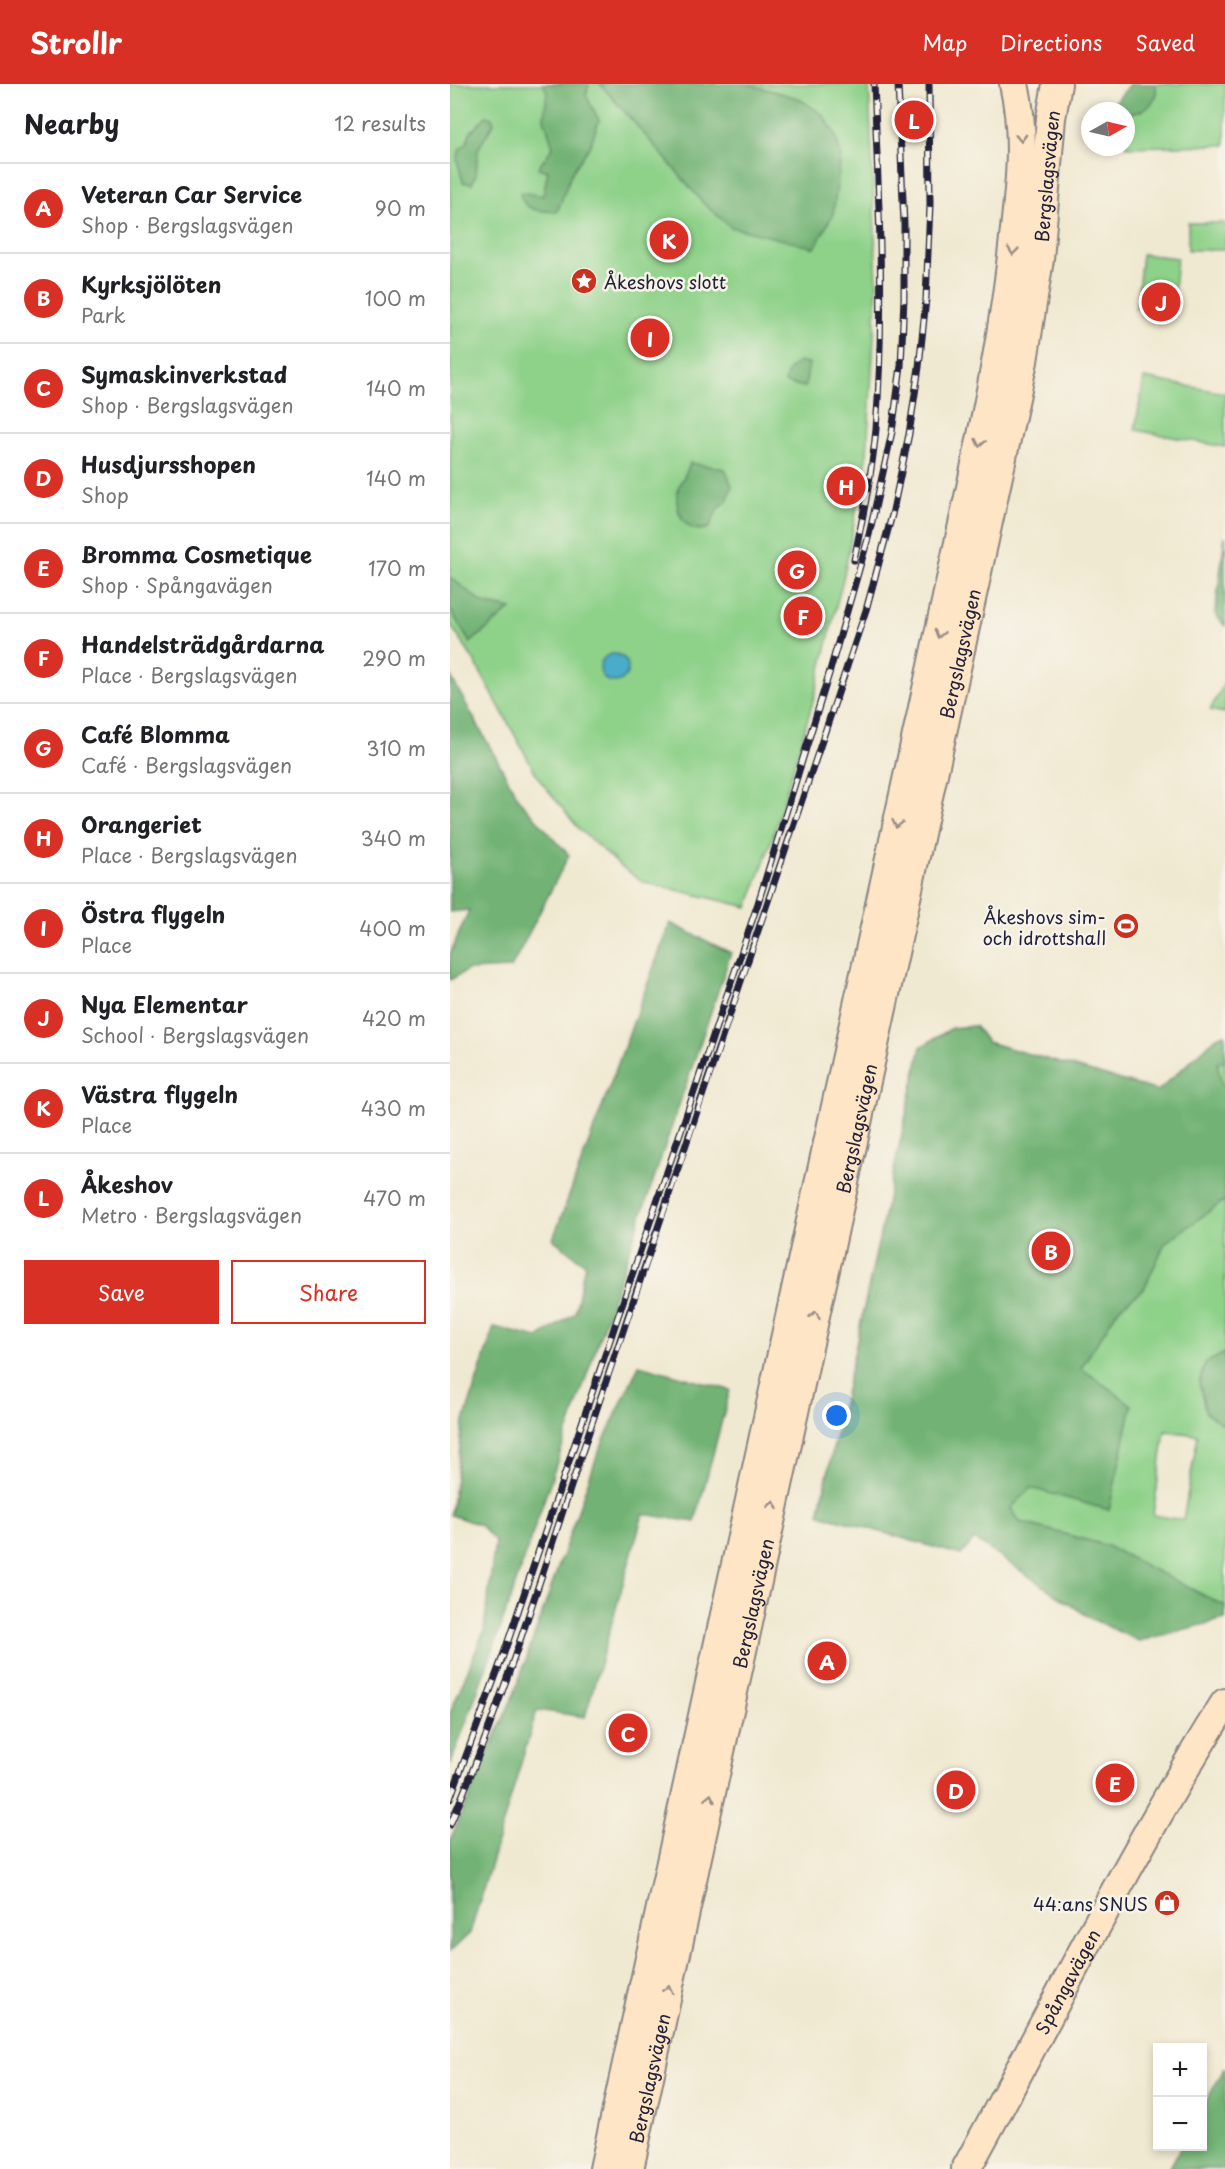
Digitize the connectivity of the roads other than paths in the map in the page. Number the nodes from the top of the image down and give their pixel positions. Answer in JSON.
{"nodes":[{"id":1,"x":1014,"y":84,"type":"edge"},
{"id":2,"x":1057,"y":84,"type":"edge"},
{"id":3,"x":1225,"y":1703,"type":"edge"},
{"id":4,"x":604,"y":2169,"type":"edge"},
{"id":5,"x":629,"y":2169,"type":"edge"},
{"id":6,"x":966,"y":2169,"type":"edge"}],
"edges":[{"from":1,"to":4,"type":"main road","name":"Bergslagsvägen","one_way":true},
{"from":5,"to":2,"type":"main road","name":"Bergslagsvägen","one_way":true},
{"from":3,"to":6,"type":"main road","name":"Spångavägen"}]}
